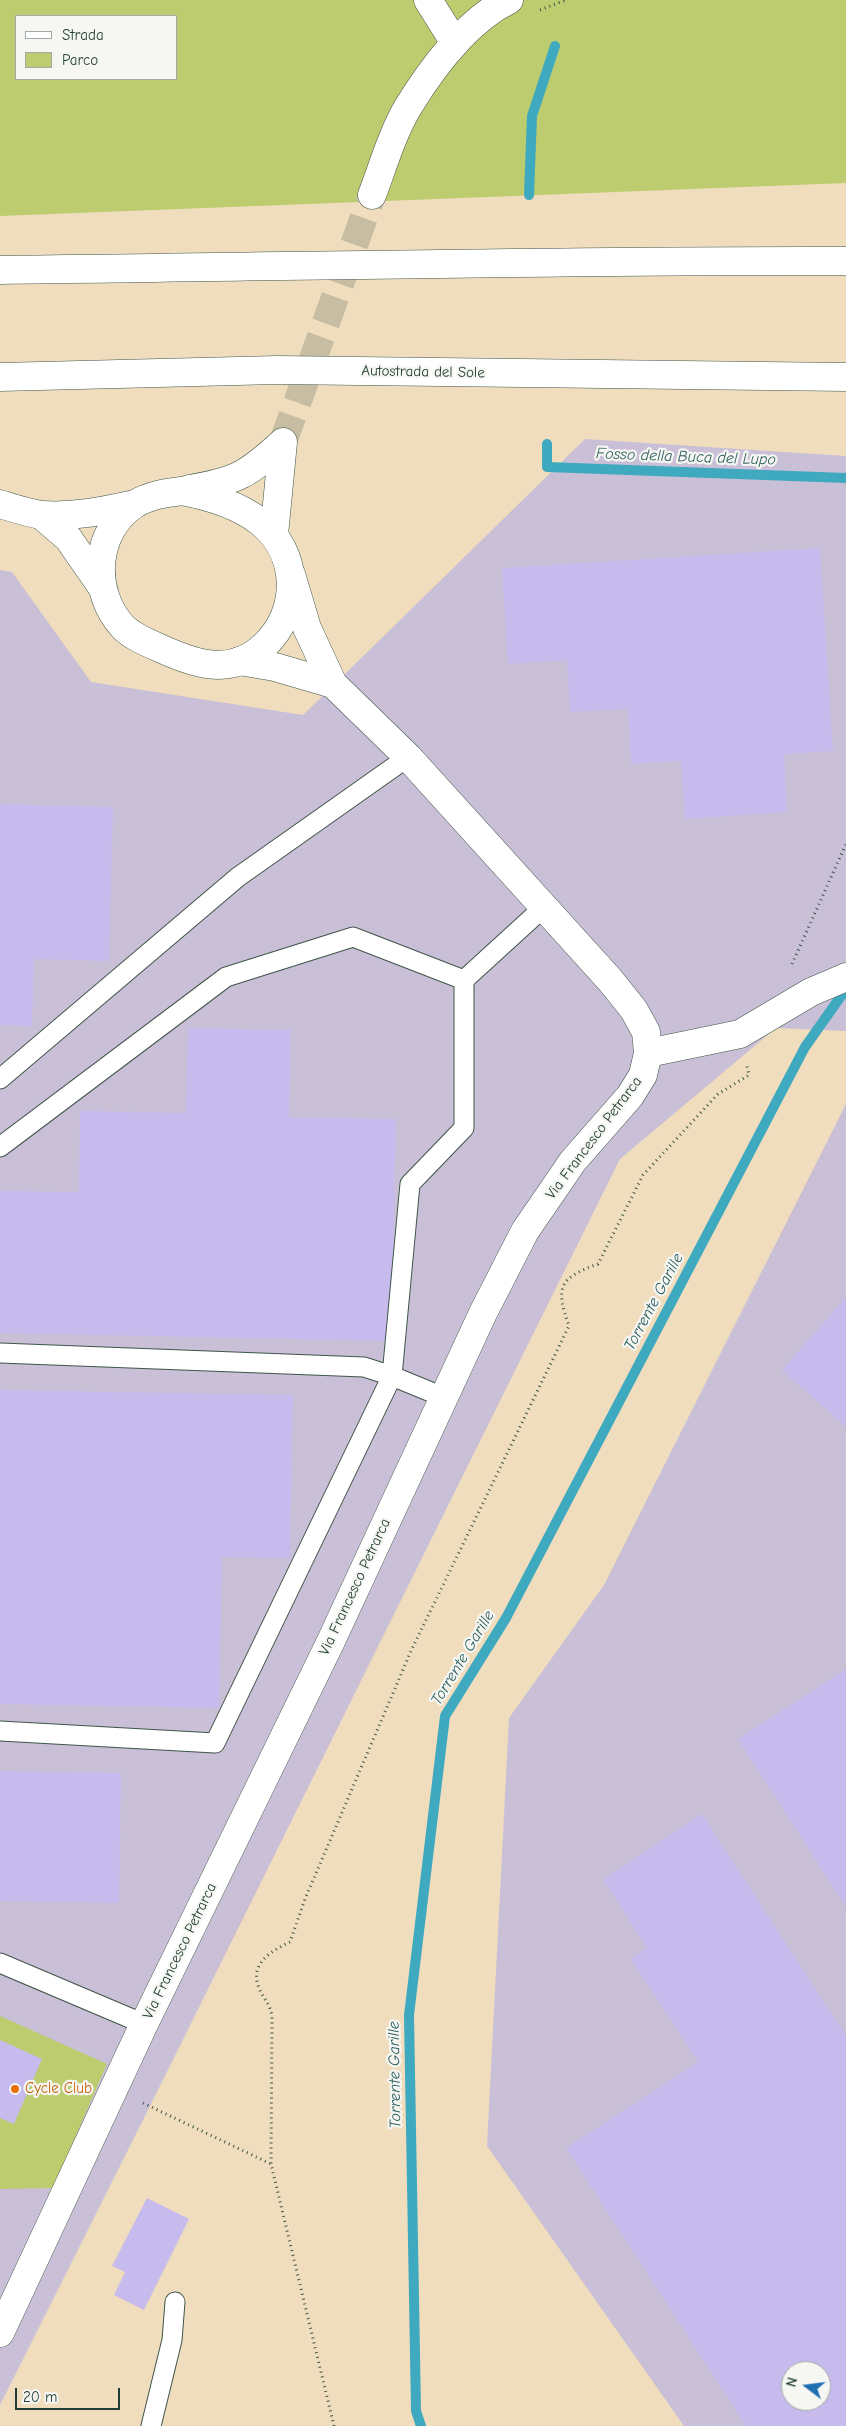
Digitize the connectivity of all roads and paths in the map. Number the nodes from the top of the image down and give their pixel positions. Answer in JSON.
{"nodes":[{"id":1,"x":428,"y":0,"type":"edge"},
{"id":2,"x":566,"y":0,"type":"edge"},
{"id":3,"x":498,"y":2,"type":"edge"},
{"id":4,"x":534,"y":13,"type":"dead end"},
{"id":5,"x":455,"y":43,"type":"junction"},
{"id":6,"x":372,"y":195,"type":"tunnel mouth"},
{"id":7,"x":846,"y":261,"type":"edge"},
{"id":8,"x":1,"y":270,"type":"edge"},
{"id":9,"x":0,"y":377,"type":"edge"},
{"id":10,"x":846,"y":377,"type":"edge"},
{"id":11,"x":182,"y":490,"type":"junction"},
{"id":12,"x":0,"y":504,"type":"edge"},
{"id":13,"x":135,"y":504,"type":"junction"},
{"id":14,"x":41,"y":515,"type":"junction"},
{"id":15,"x":274,"y":535,"type":"junction"},
{"id":16,"x":291,"y":574,"type":"junction"},
{"id":17,"x":102,"y":587,"type":"junction"},
{"id":18,"x":238,"y":661,"type":"junction"},
{"id":19,"x":333,"y":684,"type":"junction"},
{"id":20,"x":408,"y":757,"type":"junction"},
{"id":21,"x":846,"y":844,"type":"edge"},
{"id":22,"x":544,"y":907,"type":"junction"},
{"id":23,"x":789,"y":967,"type":"dead end"},
{"id":24,"x":846,"y":977,"type":"edge"},
{"id":25,"x":464,"y":980,"type":"junction"},
{"id":26,"x":740,"y":1034,"type":"junction"},
{"id":27,"x":648,"y":1054,"type":"junction"},
{"id":28,"x":0,"y":1079,"type":"edge"},
{"id":29,"x":0,"y":1148,"type":"edge"},
{"id":30,"x":0,"y":1353,"type":"edge"},
{"id":31,"x":392,"y":1376,"type":"junction"},
{"id":32,"x":443,"y":1397,"type":"junction"},
{"id":33,"x":0,"y":1731,"type":"edge"},
{"id":34,"x":0,"y":1963,"type":"edge"},
{"id":35,"x":144,"y":2024,"type":"junction"},
{"id":36,"x":114,"y":2089,"type":"junction"},
{"id":37,"x":271,"y":2164,"type":"junction"},
{"id":38,"x":175,"y":2302,"type":"dead end"},
{"id":39,"x":0,"y":2333,"type":"edge"},
{"id":40,"x":151,"y":2426,"type":"edge"},
{"id":41,"x":334,"y":2426,"type":"edge"}],
"edges":[{"from":1,"to":5,"type":"main road"},
{"from":2,"to":4,"type":"path"},
{"from":3,"to":5,"type":"main road"},
{"from":5,"to":6,"type":"main road"},
{"from":7,"to":8,"type":"main road"},
{"from":9,"to":10,"type":"main road","name":"Autostrada del Sole"},
{"from":11,"to":13,"type":"main road"},
{"from":11,"to":15,"type":"main road"},
{"from":11,"to":15,"type":"main road"},
{"from":12,"to":14,"type":"main road"},
{"from":13,"to":14,"type":"main road"},
{"from":13,"to":17,"type":"main road"},
{"from":14,"to":17,"type":"main road"},
{"from":15,"to":16,"type":"main road"},
{"from":16,"to":18,"type":"main road"},
{"from":16,"to":19,"type":"main road"},
{"from":17,"to":18,"type":"main road"},
{"from":18,"to":19,"type":"main road"},
{"from":19,"to":20,"type":"main road"},
{"from":20,"to":22,"type":"main road"},
{"from":20,"to":28,"type":"lane"},
{"from":21,"to":23,"type":"path"},
{"from":22,"to":25,"type":"lane"},
{"from":22,"to":27,"type":"main road"},
{"from":24,"to":26,"type":"main road"},
{"from":25,"to":29,"type":"lane"},
{"from":25,"to":31,"type":"lane"},
{"from":26,"to":27,"type":"main road"},
{"from":26,"to":37,"type":"path"},
{"from":27,"to":32,"type":"main road","name":"Via Francesco Petrarca"},
{"from":30,"to":31,"type":"lane"},
{"from":31,"to":32,"type":"lane"},
{"from":31,"to":33,"type":"lane"},
{"from":32,"to":35,"type":"main road","name":"Via Francesco Petrarca"},
{"from":34,"to":35,"type":"lane"},
{"from":35,"to":36,"type":"main road","name":"Via Francesco Petrarca"},
{"from":36,"to":37,"type":"path"},
{"from":36,"to":39,"type":"main road","name":"Via Francesco Petrarca"},
{"from":37,"to":41,"type":"path"},
{"from":38,"to":40,"type":"lane"}]}
